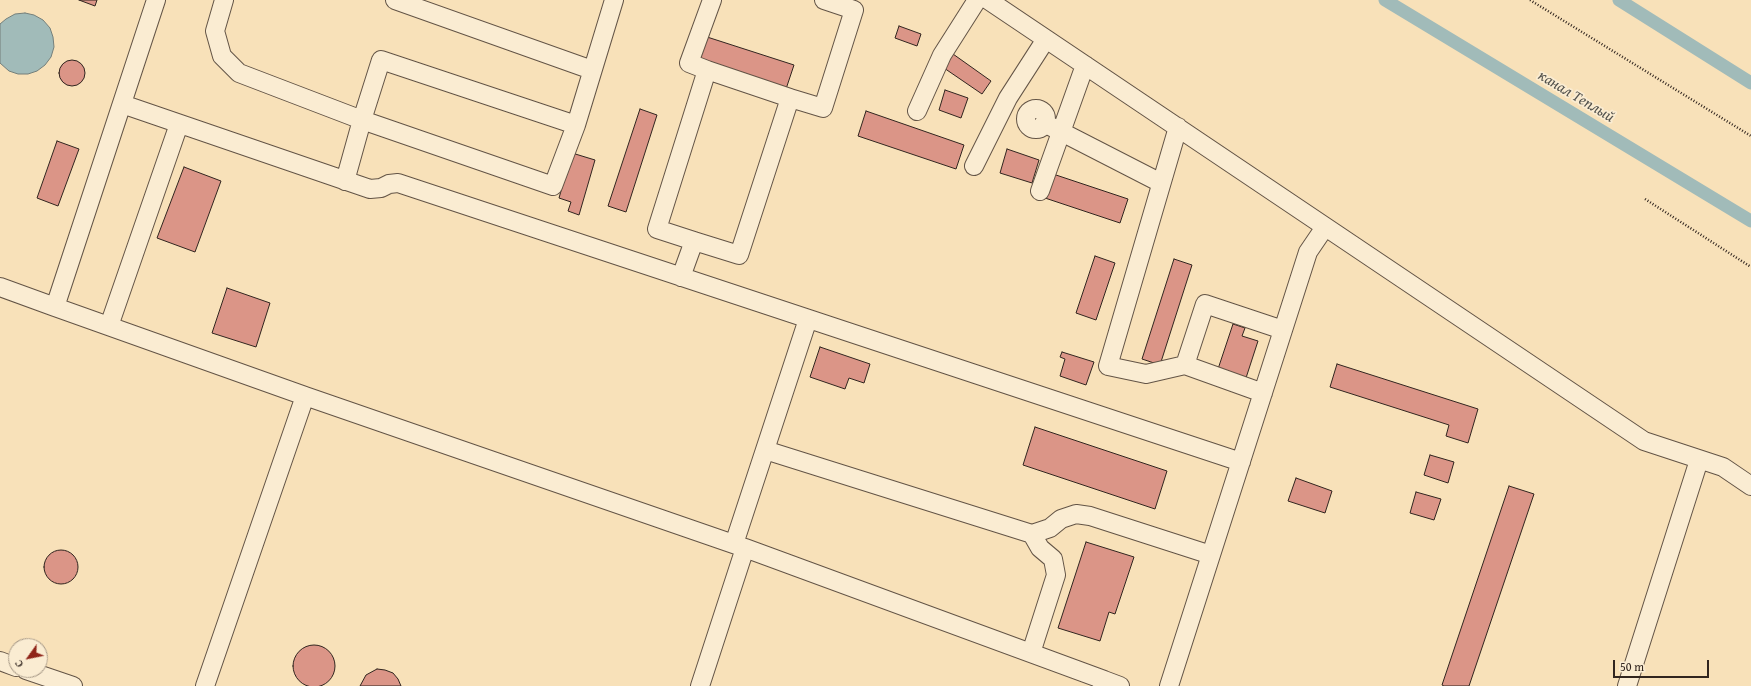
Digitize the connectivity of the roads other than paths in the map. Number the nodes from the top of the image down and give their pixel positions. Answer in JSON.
{"nodes":[{"id":1,"x":156,"y":0,"type":"edge"},
{"id":2,"x":224,"y":0,"type":"edge"},
{"id":3,"x":395,"y":0,"type":"edge"},
{"id":4,"x":614,"y":0,"type":"edge"},
{"id":5,"x":712,"y":0,"type":"edge"},
{"id":6,"x":824,"y":0,"type":"edge"},
{"id":7,"x":977,"y":0,"type":"edge"},
{"id":8,"x":988,"y":0,"type":"edge"},
{"id":9,"x":1046,"y":39,"type":"junction"},
{"id":10,"x":1085,"y":65,"type":"junction"},
{"id":11,"x":592,"y":70,"type":"junction"},
{"id":12,"x":707,"y":70,"type":"junction"},
{"id":13,"x":790,"y":98,"type":"junction"},
{"id":14,"x":122,"y":104,"type":"junction"},
{"id":15,"x":917,"y":111,"type":"dead end"},
{"id":16,"x":362,"y":120,"type":"junction"},
{"id":17,"x":178,"y":124,"type":"junction"},
{"id":18,"x":576,"y":124,"type":"junction"},
{"id":19,"x":1044,"y":124,"type":"dead end"},
{"id":20,"x":1178,"y":128,"type":"junction"},
{"id":21,"x":1061,"y":132,"type":"junction"},
{"id":22,"x":974,"y":166,"type":"dead end"},
{"id":23,"x":345,"y":180,"type":"junction"},
{"id":24,"x":1161,"y":183,"type":"junction"},
{"id":25,"x":1040,"y":191,"type":"dead end"},
{"id":26,"x":1325,"y":227,"type":"junction"},
{"id":27,"x":694,"y":241,"type":"junction"},
{"id":28,"x":681,"y":277,"type":"junction"},
{"id":29,"x":0,"y":287,"type":"edge"},
{"id":30,"x":55,"y":307,"type":"junction"},
{"id":31,"x":808,"y":319,"type":"junction"},
{"id":32,"x":109,"y":326,"type":"junction"},
{"id":33,"x":1283,"y":330,"type":"junction"},
{"id":34,"x":1185,"y":365,"type":"junction"},
{"id":35,"x":1263,"y":393,"type":"junction"},
{"id":36,"x":305,"y":396,"type":"junction"},
{"id":37,"x":765,"y":450,"type":"junction"},
{"id":38,"x":1698,"y":460,"type":"junction"},
{"id":39,"x":1241,"y":462,"type":"junction"},
{"id":40,"x":1751,"y":486,"type":"edge"},
{"id":41,"x":1032,"y":534,"type":"junction"},
{"id":42,"x":740,"y":546,"type":"junction"},
{"id":43,"x":1211,"y":555,"type":"junction"},
{"id":44,"x":1031,"y":653,"type":"junction"},
{"id":45,"x":48,"y":677,"type":"edge"},
{"id":46,"x":1109,"y":684,"type":"edge"},
{"id":47,"x":73,"y":686,"type":"edge"},
{"id":48,"x":205,"y":686,"type":"edge"},
{"id":49,"x":700,"y":686,"type":"edge"},
{"id":50,"x":1169,"y":686,"type":"edge"},
{"id":51,"x":1627,"y":686,"type":"edge"}],
"edges":[{"from":1,"to":14,"type":"lane"},
{"from":2,"to":16,"type":"lane"},
{"from":3,"to":11,"type":"lane"},
{"from":4,"to":11,"type":"lane"},
{"from":5,"to":12,"type":"lane"},
{"from":6,"to":13,"type":"lane"},
{"from":7,"to":15,"type":"lane"},
{"from":8,"to":9,"type":"lane"},
{"from":9,"to":10,"type":"lane"},
{"from":9,"to":22,"type":"lane"},
{"from":10,"to":20,"type":"lane"},
{"from":10,"to":21,"type":"lane"},
{"from":11,"to":18,"type":"lane"},
{"from":12,"to":13,"type":"lane"},
{"from":12,"to":27,"type":"lane"},
{"from":13,"to":27,"type":"lane"},
{"from":14,"to":17,"type":"lane"},
{"from":14,"to":30,"type":"lane"},
{"from":16,"to":18,"type":"lane"},
{"from":16,"to":18,"type":"lane"},
{"from":16,"to":23,"type":"lane"},
{"from":17,"to":23,"type":"lane"},
{"from":17,"to":32,"type":"lane"},
{"from":19,"to":21,"type":"lane"},
{"from":20,"to":24,"type":"lane"},
{"from":20,"to":26,"type":"lane"},
{"from":21,"to":24,"type":"lane"},
{"from":21,"to":25,"type":"lane"},
{"from":23,"to":28,"type":"lane"},
{"from":24,"to":34,"type":"lane"},
{"from":26,"to":33,"type":"lane"},
{"from":26,"to":38,"type":"lane"},
{"from":27,"to":28,"type":"lane"},
{"from":28,"to":31,"type":"lane"},
{"from":29,"to":30,"type":"lane"},
{"from":30,"to":32,"type":"lane"},
{"from":31,"to":37,"type":"lane"},
{"from":31,"to":39,"type":"lane"},
{"from":32,"to":36,"type":"lane"},
{"from":33,"to":34,"type":"lane"},
{"from":33,"to":35,"type":"lane"},
{"from":34,"to":35,"type":"lane"},
{"from":35,"to":39,"type":"lane"},
{"from":36,"to":42,"type":"lane"},
{"from":36,"to":48,"type":"lane"},
{"from":37,"to":41,"type":"lane"},
{"from":37,"to":42,"type":"lane"},
{"from":38,"to":40,"type":"lane"},
{"from":38,"to":51,"type":"lane"},
{"from":39,"to":43,"type":"lane"},
{"from":41,"to":43,"type":"lane"},
{"from":41,"to":44,"type":"lane"},
{"from":42,"to":44,"type":"lane"},
{"from":42,"to":49,"type":"lane"},
{"from":43,"to":50,"type":"lane"},
{"from":44,"to":46,"type":"lane"},
{"from":45,"to":47,"type":"lane"}]}
